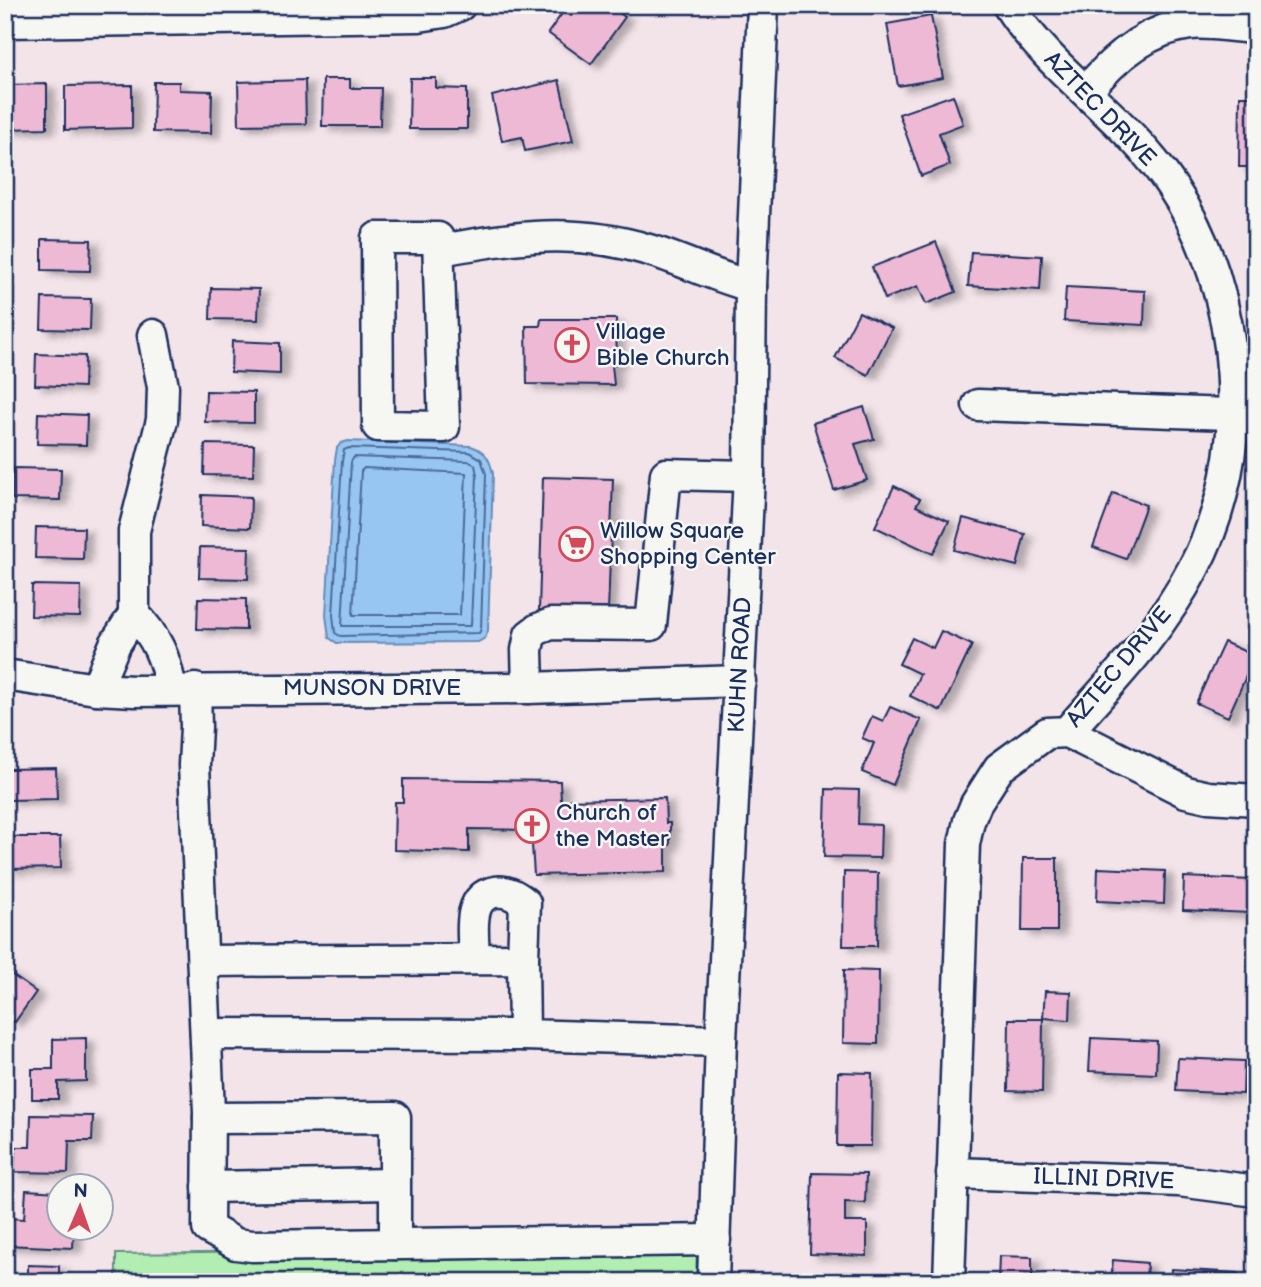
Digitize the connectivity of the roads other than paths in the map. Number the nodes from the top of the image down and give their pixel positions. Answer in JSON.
{"nodes":[{"id":1,"x":460,"y":5,"type":"edge"},
{"id":2,"x":763,"y":5,"type":"edge"},
{"id":3,"x":1008,"y":5,"type":"edge"},
{"id":4,"x":5,"y":22,"type":"edge"},
{"id":5,"x":1256,"y":28,"type":"edge"},
{"id":6,"x":1086,"y":92,"type":"junction"},
{"id":7,"x":440,"y":250,"type":"junction"},
{"id":8,"x":751,"y":286,"type":"junction"},
{"id":9,"x":153,"y":335,"type":"dead end"},
{"id":10,"x":978,"y":405,"type":"dead end"},
{"id":11,"x":1244,"y":415,"type":"edge"},
{"id":12,"x":748,"y":476,"type":"junction"},
{"id":13,"x":134,"y":614,"type":"junction"},
{"id":14,"x":5,"y":675,"type":"edge"},
{"id":15,"x":740,"y":681,"type":"junction"},
{"id":16,"x":528,"y":688,"type":"junction"},
{"id":17,"x":96,"y":689,"type":"junction"},
{"id":18,"x":183,"y":690,"type":"junction"},
{"id":19,"x":1067,"y":732,"type":"junction"},
{"id":20,"x":1256,"y":800,"type":"edge"},
{"id":21,"x":474,"y":959,"type":"junction"},
{"id":22,"x":523,"y":959,"type":"junction"},
{"id":23,"x":202,"y":961,"type":"junction"},
{"id":24,"x":206,"y":1034,"type":"junction"},
{"id":25,"x":524,"y":1035,"type":"junction"},
{"id":26,"x":721,"y":1041,"type":"junction"},
{"id":27,"x":209,"y":1118,"type":"junction"},
{"id":28,"x":952,"y":1173,"type":"junction"},
{"id":29,"x":394,"y":1184,"type":"junction"},
{"id":30,"x":208,"y":1187,"type":"junction"},
{"id":31,"x":1256,"y":1191,"type":"edge"},
{"id":32,"x":715,"y":1240,"type":"junction"},
{"id":33,"x":395,"y":1244,"type":"junction"},
{"id":34,"x":713,"y":1282,"type":"edge"},
{"id":35,"x":949,"y":1282,"type":"edge"}],
"edges":[{"from":1,"to":4,"type":"street"},
{"from":2,"to":8,"type":"street","name":"KUHN ROAD"},
{"from":3,"to":6,"type":"street","name":"AZTEC DRIVE"},
{"from":5,"to":6,"type":"street"},
{"from":6,"to":11,"type":"street","name":"AZTEC DRIVE"},
{"from":7,"to":7,"type":"street"},
{"from":7,"to":8,"type":"street"},
{"from":8,"to":12,"type":"street","name":"KUHN ROAD"},
{"from":9,"to":13,"type":"street"},
{"from":10,"to":11,"type":"street"},
{"from":11,"to":19,"type":"street","name":"AZTEC DRIVE"},
{"from":12,"to":15,"type":"street","name":"KUHN ROAD"},
{"from":12,"to":16,"type":"street"},
{"from":13,"to":17,"type":"street"},
{"from":13,"to":18,"type":"street"},
{"from":14,"to":17,"type":"street","name":"MUNSON DRIVE"},
{"from":15,"to":16,"type":"street","name":"MUNSON DRIVE"},
{"from":15,"to":26,"type":"street","name":"KUHN ROAD"},
{"from":16,"to":18,"type":"street","name":"MUNSON DRIVE"},
{"from":17,"to":18,"type":"street","name":"MUNSON DRIVE"},
{"from":18,"to":23,"type":"street"},
{"from":19,"to":20,"type":"street"},
{"from":19,"to":28,"type":"street","name":"AZTEC DRIVE"},
{"from":21,"to":22,"type":"street"},
{"from":21,"to":22,"type":"street"},
{"from":21,"to":23,"type":"street"},
{"from":22,"to":25,"type":"street"},
{"from":23,"to":24,"type":"street"},
{"from":24,"to":25,"type":"street"},
{"from":24,"to":27,"type":"street"},
{"from":25,"to":26,"type":"street"},
{"from":26,"to":32,"type":"street","name":"KUHN ROAD"},
{"from":27,"to":29,"type":"street"},
{"from":27,"to":30,"type":"street"},
{"from":28,"to":31,"type":"street","name":"ILLINI DRIVE"},
{"from":28,"to":35,"type":"street","name":"AZTEC DRIVE"},
{"from":29,"to":30,"type":"street"},
{"from":29,"to":33,"type":"street"},
{"from":30,"to":33,"type":"street"},
{"from":32,"to":33,"type":"street"},
{"from":32,"to":34,"type":"street","name":"KUHN ROAD"}]}
